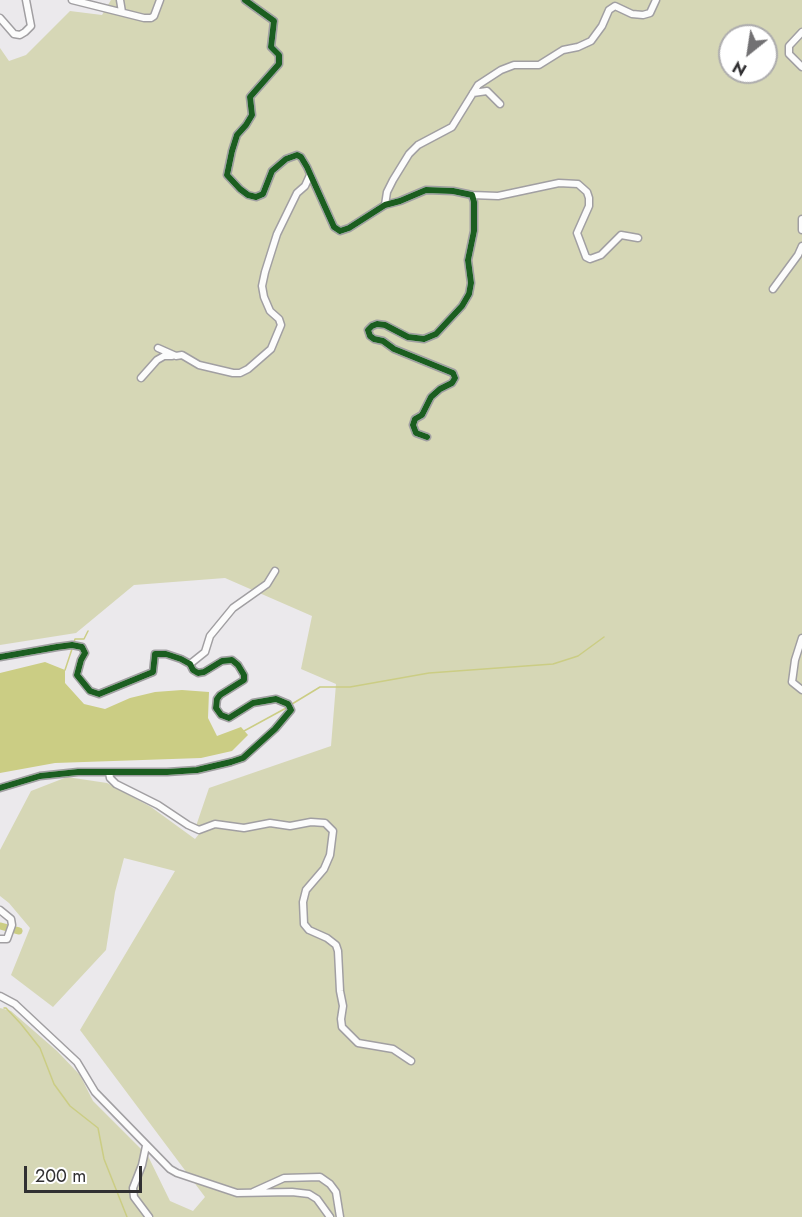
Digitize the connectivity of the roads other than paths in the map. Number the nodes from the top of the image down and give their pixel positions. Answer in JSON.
{"nodes":[{"id":1,"x":26,"y":0,"type":"edge"},
{"id":2,"x":72,"y":0,"type":"edge"},
{"id":3,"x":120,"y":0,"type":"edge"},
{"id":4,"x":160,"y":0,"type":"edge"},
{"id":5,"x":245,"y":0,"type":"edge"},
{"id":6,"x":656,"y":0,"type":"edge"},
{"id":7,"x":82,"y":1,"type":"edge"},
{"id":8,"x":122,"y":12,"type":"junction"},
{"id":9,"x":0,"y":18,"type":"edge"},
{"id":10,"x":802,"y":32,"type":"edge"},
{"id":11,"x":802,"y":67,"type":"edge"},
{"id":12,"x":472,"y":93,"type":"junction"},
{"id":13,"x":500,"y":104,"type":"dead end"},
{"id":14,"x":310,"y":176,"type":"junction"},
{"id":15,"x":472,"y":195,"type":"junction"},
{"id":16,"x":386,"y":205,"type":"junction"},
{"id":17,"x":802,"y":219,"type":"edge"},
{"id":18,"x":802,"y":230,"type":"edge"},
{"id":19,"x":638,"y":238,"type":"dead end"},
{"id":20,"x":802,"y":246,"type":"edge"},
{"id":21,"x":773,"y":289,"type":"dead end"},
{"id":22,"x":158,"y":348,"type":"dead end"},
{"id":23,"x":176,"y":356,"type":"junction"},
{"id":24,"x":141,"y":378,"type":"dead end"},
{"id":25,"x":427,"y":437,"type":"dead end"},
{"id":26,"x":275,"y":571,"type":"dead end"},
{"id":27,"x":802,"y":638,"type":"edge"},
{"id":28,"x":0,"y":657,"type":"edge"},
{"id":29,"x":190,"y":664,"type":"junction"},
{"id":30,"x":802,"y":690,"type":"edge"},
{"id":31,"x":109,"y":772,"type":"junction"},
{"id":32,"x":0,"y":788,"type":"edge"},
{"id":33,"x":0,"y":910,"type":"edge"},
{"id":34,"x":0,"y":939,"type":"edge"},
{"id":35,"x":0,"y":996,"type":"edge"},
{"id":36,"x":411,"y":1061,"type":"dead end"},
{"id":37,"x":146,"y":1146,"type":"junction"},
{"id":38,"x":252,"y":1192,"type":"dead end"},
{"id":39,"x":149,"y":1217,"type":"edge"},
{"id":40,"x":330,"y":1217,"type":"edge"},
{"id":41,"x":340,"y":1217,"type":"edge"}],
"edges":[{"from":1,"to":9,"type":"street"},
{"from":2,"to":7,"type":"street"},
{"from":3,"to":8,"type":"street"},
{"from":4,"to":8,"type":"street"},
{"from":5,"to":14,"type":"street"},
{"from":6,"to":12,"type":"street"},
{"from":7,"to":8,"type":"street"},
{"from":10,"to":11,"type":"street"},
{"from":12,"to":13,"type":"street"},
{"from":12,"to":16,"type":"street"},
{"from":14,"to":16,"type":"street"},
{"from":14,"to":23,"type":"street"},
{"from":15,"to":16,"type":"street"},
{"from":15,"to":19,"type":"street"},
{"from":15,"to":25,"type":"street"},
{"from":17,"to":18,"type":"street"},
{"from":20,"to":21,"type":"street"},
{"from":22,"to":23,"type":"street"},
{"from":23,"to":24,"type":"street"},
{"from":26,"to":29,"type":"street"},
{"from":27,"to":30,"type":"street"},
{"from":28,"to":29,"type":"street"},
{"from":29,"to":31,"type":"street"},
{"from":31,"to":32,"type":"street"},
{"from":31,"to":36,"type":"street"},
{"from":33,"to":34,"type":"street"},
{"from":35,"to":37,"type":"street"},
{"from":37,"to":39,"type":"street"},
{"from":37,"to":40,"type":"street"},
{"from":38,"to":41,"type":"street"}]}
